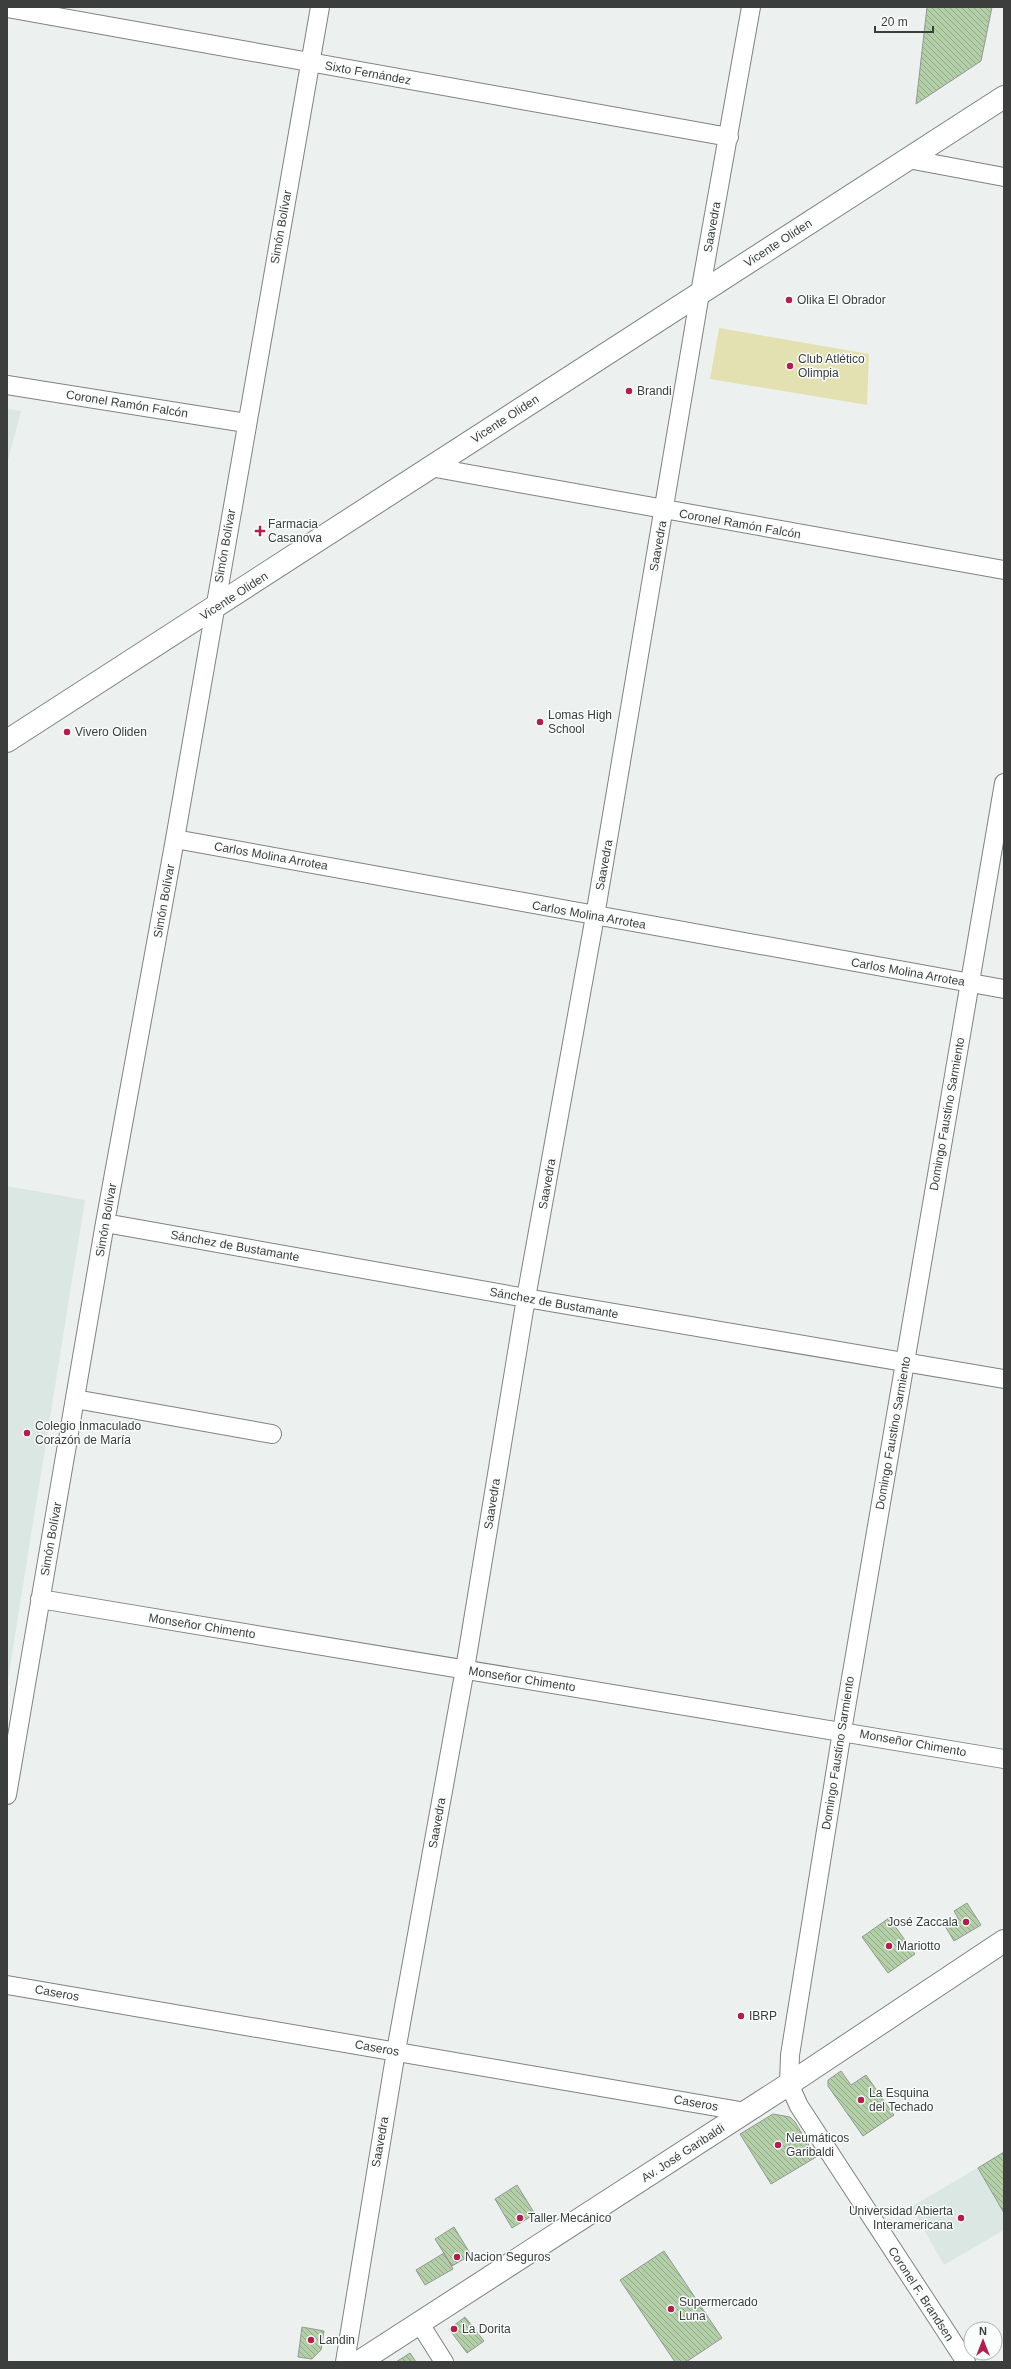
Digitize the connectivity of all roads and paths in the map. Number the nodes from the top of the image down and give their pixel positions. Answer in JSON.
{"nodes":[{"id":1,"x":320,"y":7,"type":"edge"},
{"id":2,"x":751,"y":7,"type":"edge"},
{"id":3,"x":7,"y":8,"type":"edge"},
{"id":4,"x":311,"y":63,"type":"junction"},
{"id":5,"x":1004,"y":97,"type":"edge"},
{"id":6,"x":729,"y":137,"type":"junction"},
{"id":7,"x":908,"y":159,"type":"junction"},
{"id":8,"x":1004,"y":177,"type":"edge"},
{"id":9,"x":700,"y":293,"type":"junction"},
{"id":10,"x":7,"y":386,"type":"edge"},
{"id":11,"x":246,"y":423,"type":"junction"},
{"id":12,"x":430,"y":467,"type":"junction"},
{"id":13,"x":664,"y":511,"type":"junction"},
{"id":14,"x":1004,"y":570,"type":"edge"},
{"id":15,"x":214,"y":609,"type":"junction"},
{"id":16,"x":7,"y":741,"type":"edge"},
{"id":17,"x":1004,"y":783,"type":"edge"},
{"id":18,"x":175,"y":839,"type":"junction"},
{"id":19,"x":595,"y":916,"type":"junction"},
{"id":20,"x":970,"y":982,"type":"junction"},
{"id":21,"x":1004,"y":989,"type":"edge"},
{"id":22,"x":105,"y":1223,"type":"junction"},
{"id":23,"x":526,"y":1298,"type":"junction"},
{"id":24,"x":905,"y":1363,"type":"junction"},
{"id":25,"x":1004,"y":1379,"type":"edge"},
{"id":26,"x":75,"y":1399,"type":"junction"},
{"id":27,"x":272,"y":1434,"type":"dead end"},
{"id":28,"x":40,"y":1599,"type":"junction"},
{"id":29,"x":465,"y":1669,"type":"junction"},
{"id":30,"x":842,"y":1730,"type":"junction"},
{"id":31,"x":1004,"y":1759,"type":"edge"},
{"id":32,"x":7,"y":1795,"type":"edge"},
{"id":33,"x":1004,"y":1941,"type":"edge"},
{"id":34,"x":7,"y":1985,"type":"edge"},
{"id":35,"x":396,"y":2051,"type":"junction"},
{"id":36,"x":789,"y":2084,"type":"junction"},
{"id":37,"x":746,"y":2112,"type":"junction"},
{"id":38,"x":420,"y":2324,"type":"junction"},
{"id":39,"x":344,"y":2362,"type":"edge"},
{"id":40,"x":359,"y":2362,"type":"edge"},
{"id":41,"x":444,"y":2362,"type":"edge"},
{"id":42,"x":966,"y":2362,"type":"edge"}],
"edges":[{"from":1,"to":4,"type":"street","name":"Simón Bolívar"},
{"from":2,"to":6,"type":"street","name":"Saavedra"},
{"from":3,"to":4,"type":"street","name":"Sixto Fernández"},
{"from":4,"to":6,"type":"street","name":"Sixto Fernández"},
{"from":4,"to":11,"type":"street","name":"Simón Bolívar"},
{"from":5,"to":7,"type":"street","name":"Vicente Oliden"},
{"from":6,"to":9,"type":"street","name":"Saavedra"},
{"from":7,"to":8,"type":"street"},
{"from":7,"to":9,"type":"street","name":"Vicente Oliden"},
{"from":9,"to":12,"type":"street","name":"Vicente Oliden"},
{"from":9,"to":13,"type":"street","name":"Saavedra"},
{"from":10,"to":11,"type":"street","name":"Coronel Ramón Falcón"},
{"from":11,"to":15,"type":"street","name":"Simón Bolívar"},
{"from":12,"to":13,"type":"street","name":"Coronel Ramón Falcón"},
{"from":12,"to":15,"type":"street","name":"Vicente Oliden"},
{"from":13,"to":14,"type":"street","name":"Coronel Ramón Falcón"},
{"from":13,"to":19,"type":"street","name":"Saavedra"},
{"from":15,"to":16,"type":"street","name":"Vicente Oliden"},
{"from":15,"to":18,"type":"street","name":"Simón Bolívar"},
{"from":17,"to":20,"type":"street","name":"Domingo Faustino Sarmiento"},
{"from":18,"to":19,"type":"street","name":"Carlos Molina Arrotea"},
{"from":18,"to":22,"type":"street","name":"Simón Bolívar"},
{"from":19,"to":20,"type":"street","name":"Carlos Molina Arrotea"},
{"from":19,"to":23,"type":"street","name":"Saavedra"},
{"from":20,"to":21,"type":"street","name":"Carlos Molina Arrotea"},
{"from":20,"to":24,"type":"street","name":"Domingo Faustino Sarmiento"},
{"from":22,"to":23,"type":"street","name":"Sánchez de Bustamante"},
{"from":22,"to":26,"type":"street","name":"Simón Bolívar"},
{"from":23,"to":24,"type":"street","name":"Sánchez de Bustamante"},
{"from":23,"to":29,"type":"street","name":"Saavedra"},
{"from":24,"to":25,"type":"street","name":"Sánchez de Bustamante"},
{"from":24,"to":30,"type":"street","name":"Domingo Faustino Sarmiento"},
{"from":26,"to":27,"type":"street"},
{"from":26,"to":28,"type":"street","name":"Simón Bolívar"},
{"from":28,"to":29,"type":"street","name":"Monseñor Chimento"},
{"from":28,"to":32,"type":"street","name":"Simón Bolívar"},
{"from":29,"to":30,"type":"street","name":"Monseñor Chimento"},
{"from":29,"to":35,"type":"street","name":"Saavedra"},
{"from":30,"to":31,"type":"street","name":"Monseñor Chimento"},
{"from":30,"to":36,"type":"street","name":"Domingo Faustino Sarmiento"},
{"from":33,"to":36,"type":"street","name":"Av. José Garibaldi"},
{"from":34,"to":35,"type":"street","name":"Caseros"},
{"from":35,"to":37,"type":"street","name":"Caseros"},
{"from":35,"to":39,"type":"street","name":"Saavedra"},
{"from":36,"to":37,"type":"street","name":"Av. José Garibaldi"},
{"from":36,"to":42,"type":"street","name":"Coronel F. Brandsen"},
{"from":37,"to":38,"type":"street","name":"Av. José Garibaldi"},
{"from":38,"to":40,"type":"street","name":"Av. José Garibaldi"},
{"from":38,"to":41,"type":"street"}]}
